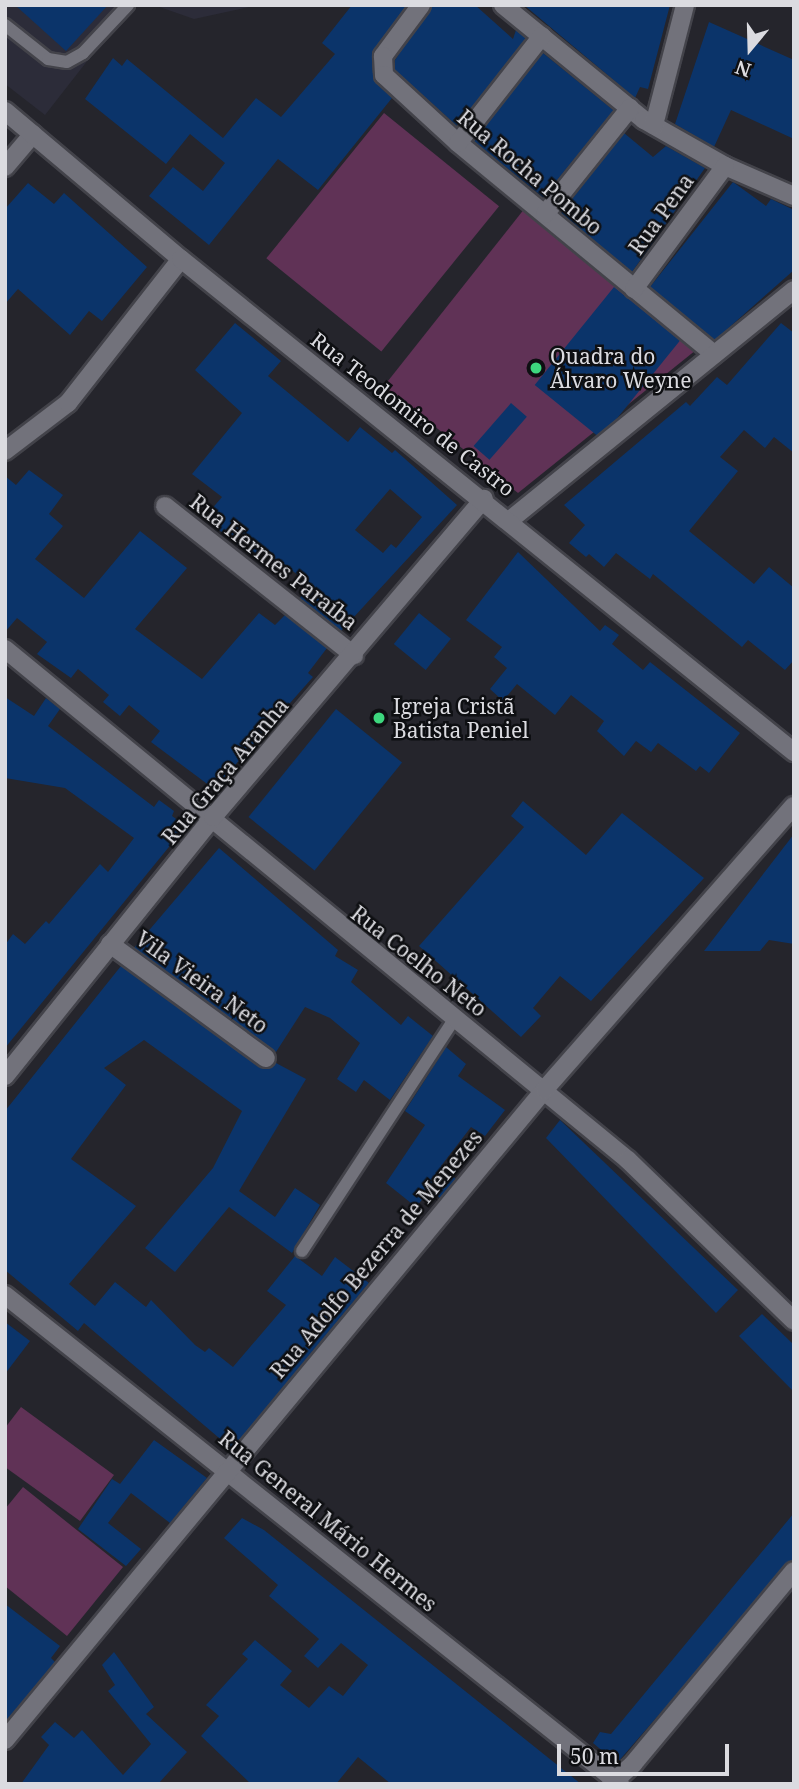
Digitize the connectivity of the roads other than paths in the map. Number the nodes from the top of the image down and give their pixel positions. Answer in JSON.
{"nodes":[{"id":1,"x":128,"y":5,"type":"edge"},
{"id":2,"x":421,"y":5,"type":"edge"},
{"id":3,"x":503,"y":5,"type":"edge"},
{"id":4,"x":685,"y":5,"type":"edge"},
{"id":5,"x":5,"y":25,"type":"edge"},
{"id":6,"x":542,"y":36,"type":"junction"},
{"id":7,"x":630,"y":108,"type":"junction"},
{"id":8,"x":5,"y":111,"type":"edge"},
{"id":9,"x":654,"y":125,"type":"junction"},
{"id":10,"x":33,"y":134,"type":"junction"},
{"id":11,"x":458,"y":143,"type":"junction"},
{"id":12,"x":725,"y":166,"type":"junction"},
{"id":13,"x":5,"y":167,"type":"edge"},
{"id":14,"x":794,"y":195,"type":"edge"},
{"id":15,"x":545,"y":214,"type":"junction"},
{"id":16,"x":181,"y":260,"type":"junction"},
{"id":17,"x":635,"y":289,"type":"junction"},
{"id":18,"x":794,"y":290,"type":"edge"},
{"id":19,"x":714,"y":354,"type":"junction"},
{"id":20,"x":5,"y":450,"type":"edge"},
{"id":21,"x":484,"y":499,"type":"junction"},
{"id":22,"x":165,"y":506,"type":"dead end"},
{"id":23,"x":510,"y":520,"type":"junction"},
{"id":24,"x":5,"y":649,"type":"edge"},
{"id":25,"x":354,"y":655,"type":"junction"},
{"id":26,"x":794,"y":752,"type":"edge"},
{"id":27,"x":794,"y":806,"type":"edge"},
{"id":28,"x":213,"y":817,"type":"junction"},
{"id":29,"x":110,"y":944,"type":"junction"},
{"id":30,"x":455,"y":1018,"type":"junction"},
{"id":31,"x":266,"y":1058,"type":"dead end"},
{"id":32,"x":5,"y":1076,"type":"edge"},
{"id":33,"x":545,"y":1089,"type":"junction"},
{"id":34,"x":302,"y":1251,"type":"dead end"},
{"id":35,"x":5,"y":1295,"type":"edge"},
{"id":36,"x":794,"y":1321,"type":"edge"},
{"id":37,"x":226,"y":1468,"type":"junction"},
{"id":38,"x":794,"y":1571,"type":"edge"},
{"id":39,"x":5,"y":1740,"type":"edge"},
{"id":40,"x":616,"y":1783,"type":"edge"}],
"edges":[{"from":1,"to":5,"type":"lane"},
{"from":2,"to":11,"type":"street","name":"Rua Rocha Pombo"},
{"from":3,"to":6,"type":"street"},
{"from":4,"to":9,"type":"street"},
{"from":6,"to":7,"type":"street"},
{"from":6,"to":11,"type":"street"},
{"from":7,"to":9,"type":"street"},
{"from":7,"to":15,"type":"street"},
{"from":8,"to":10,"type":"street","name":"Rua Teodomiro de Castro"},
{"from":9,"to":12,"type":"street"},
{"from":10,"to":13,"type":"street"},
{"from":10,"to":16,"type":"street","name":"Rua Teodomiro de Castro"},
{"from":11,"to":15,"type":"street","name":"Rua Rocha Pombo"},
{"from":12,"to":14,"type":"street"},
{"from":12,"to":17,"type":"street","name":"Rua Pena"},
{"from":15,"to":17,"type":"street","name":"Rua Rocha Pombo"},
{"from":16,"to":20,"type":"street"},
{"from":16,"to":21,"type":"street","name":"Rua Teodomiro de Castro"},
{"from":17,"to":19,"type":"street","name":"Rua Rocha Pombo"},
{"from":18,"to":19,"type":"street"},
{"from":19,"to":23,"type":"street"},
{"from":21,"to":23,"type":"street","name":"Rua Teodomiro de Castro"},
{"from":21,"to":25,"type":"street","name":"Rua Graça Aranha"},
{"from":22,"to":25,"type":"street","name":"Rua Hermes Paraíba"},
{"from":23,"to":26,"type":"street","name":"Rua Teodomiro de Castro"},
{"from":24,"to":28,"type":"street","name":"Rua Coelho Neto"},
{"from":25,"to":28,"type":"street","name":"Rua Graça Aranha"},
{"from":27,"to":33,"type":"street","name":"Rua Adolfo Bezerra de Menezes"},
{"from":28,"to":29,"type":"street","name":"Rua Graça Aranha"},
{"from":28,"to":30,"type":"street","name":"Rua Coelho Neto"},
{"from":29,"to":31,"type":"street","name":"Vila Vieira Neto"},
{"from":29,"to":32,"type":"street","name":"Rua Graça Aranha"},
{"from":30,"to":33,"type":"street","name":"Rua Coelho Neto"},
{"from":30,"to":34,"type":"lane"},
{"from":33,"to":36,"type":"street","name":"Rua Coelho Neto"},
{"from":33,"to":37,"type":"street","name":"Rua Adolfo Bezerra de Menezes"},
{"from":35,"to":37,"type":"street","name":"Rua General Mário Hermes"},
{"from":37,"to":39,"type":"street","name":"Rua Adolfo Bezerra de Menezes"},
{"from":37,"to":40,"type":"street","name":"Rua General Mário Hermes"},
{"from":38,"to":40,"type":"street"}]}
